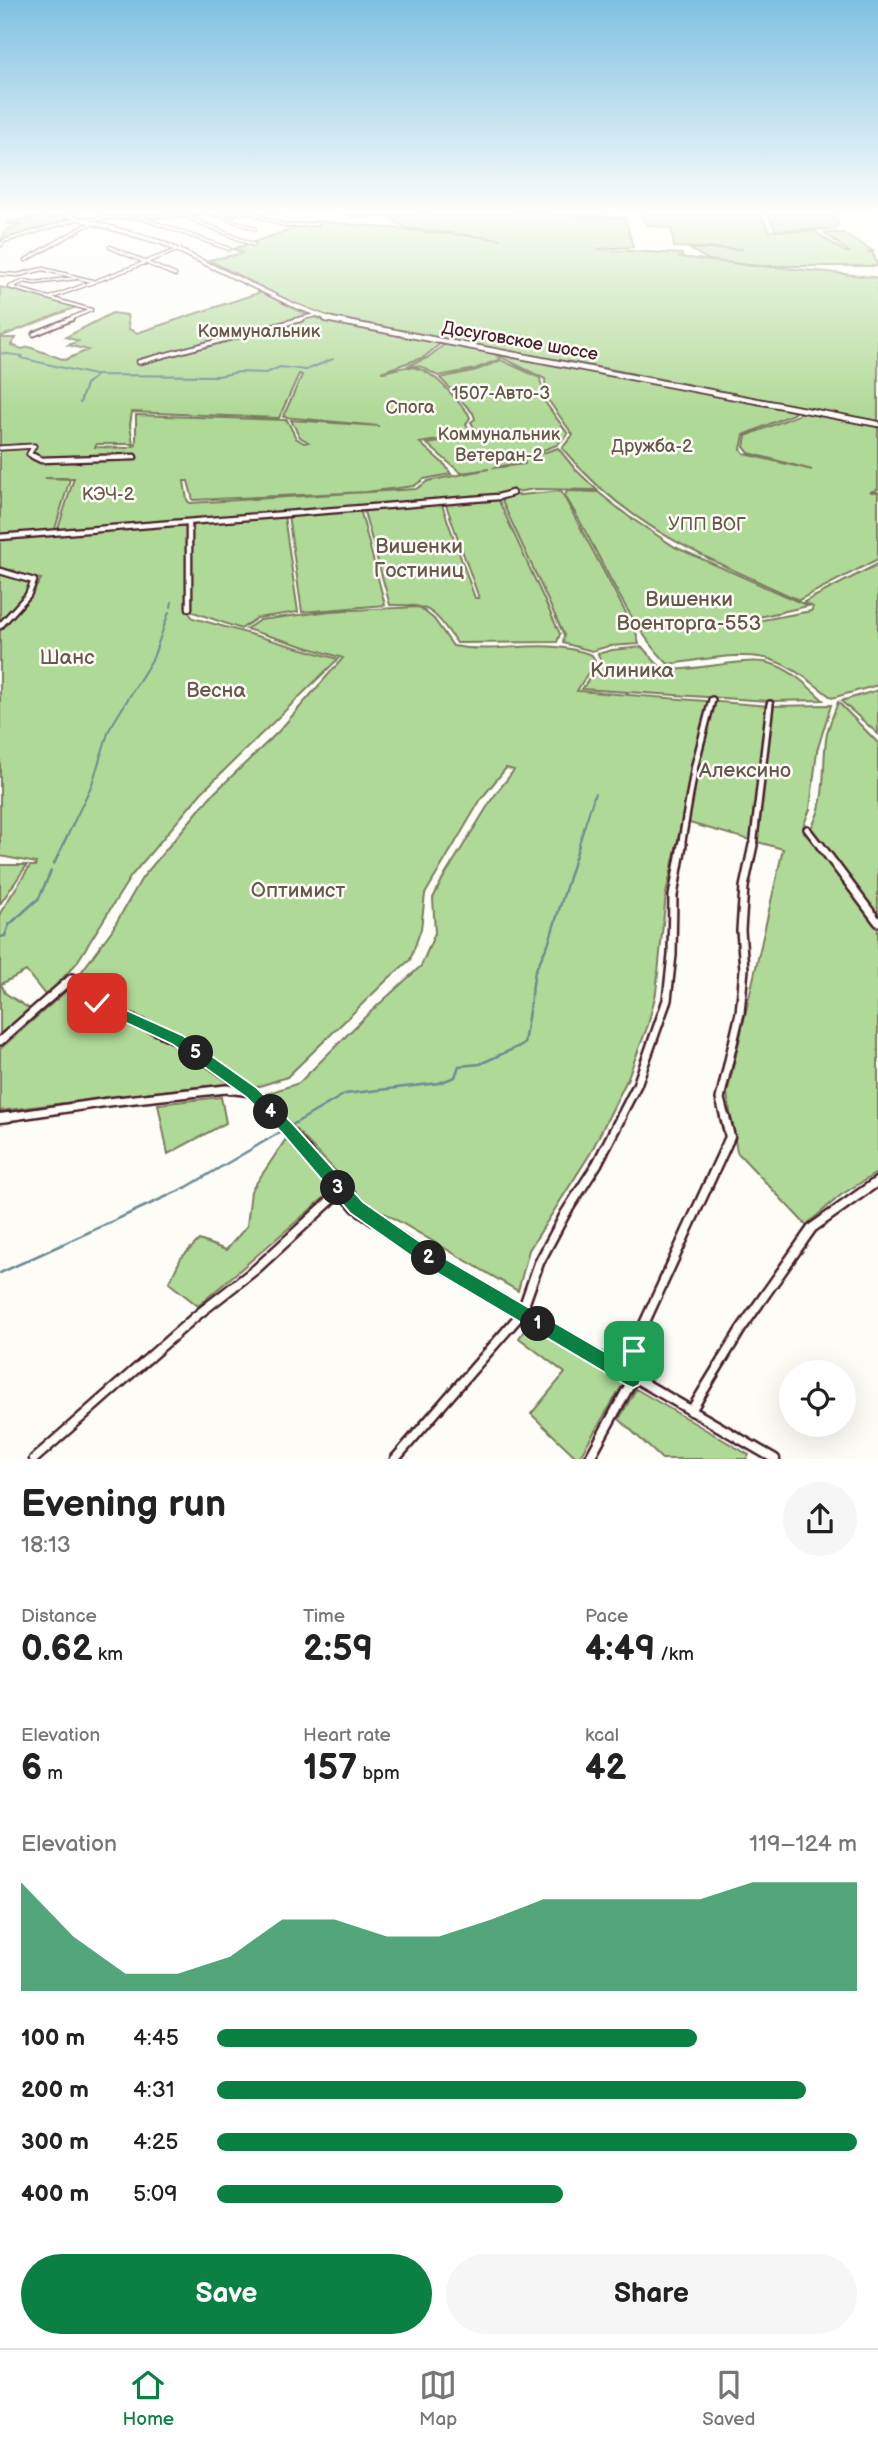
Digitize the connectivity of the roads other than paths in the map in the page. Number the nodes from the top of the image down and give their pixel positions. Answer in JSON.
{"nodes":[{"id":1,"x":19,"y":278,"type":"edge"},
{"id":2,"x":76,"y":278,"type":"joint"},
{"id":3,"x":104,"y":278,"type":"edge"},
{"id":4,"x":236,"y":278,"type":"edge"},
{"id":5,"x":25,"y":281,"type":"junction"},
{"id":6,"x":94,"y":282,"type":"junction"},
{"id":7,"x":50,"y":298,"type":"junction"},
{"id":8,"x":316,"y":315,"type":"junction"},
{"id":9,"x":34,"y":334,"type":"dead end"},
{"id":10,"x":139,"y":362,"type":"dead end"},
{"id":11,"x":878,"y":425,"type":"edge"},
{"id":12,"x":0,"y":448,"type":"edge"},
{"id":13,"x":134,"y":457,"type":"dead end"},
{"id":14,"x":512,"y":493,"type":"dead end"},
{"id":15,"x":189,"y":523,"type":"junction"},
{"id":16,"x":0,"y":537,"type":"edge"},
{"id":17,"x":0,"y":571,"type":"edge"},
{"id":18,"x":189,"y":608,"type":"dead end"},
{"id":19,"x":0,"y":626,"type":"edge"},
{"id":20,"x":712,"y":700,"type":"dead end"},
{"id":21,"x":770,"y":704,"type":"dead end"},
{"id":22,"x":807,"y":829,"type":"dead end"},
{"id":23,"x":878,"y":922,"type":"edge"},
{"id":24,"x":0,"y":1041,"type":"edge"},
{"id":25,"x":252,"y":1092,"type":"junction"},
{"id":26,"x":0,"y":1118,"type":"edge"},
{"id":27,"x":878,"y":1181,"type":"edge"},
{"id":28,"x":341,"y":1191,"type":"junction"},
{"id":29,"x":521,"y":1314,"type":"junction"},
{"id":30,"x":633,"y":1379,"type":"junction"},
{"id":31,"x":691,"y":1412,"type":"junction"},
{"id":32,"x":34,"y":1459,"type":"edge"},
{"id":33,"x":396,"y":1459,"type":"edge"},
{"id":34,"x":589,"y":1459,"type":"edge"},
{"id":35,"x":775,"y":1459,"type":"edge"}],
"edges":[{"from":1,"to":5,"type":"street"},
{"from":2,"to":5,"type":"street"},
{"from":2,"to":6,"type":"street"},
{"from":3,"to":6,"type":"street"},
{"from":4,"to":8,"type":"main road","name":"Досуговское шоссе"},
{"from":5,"to":7,"type":"street"},
{"from":6,"to":7,"type":"street"},
{"from":7,"to":9,"type":"street"},
{"from":8,"to":10,"type":"street"},
{"from":8,"to":11,"type":"main road","name":"Досуговское шоссе"},
{"from":12,"to":13,"type":"street"},
{"from":14,"to":15,"type":"street"},
{"from":15,"to":16,"type":"street"},
{"from":15,"to":18,"type":"street"},
{"from":17,"to":19,"type":"street"},
{"from":20,"to":29,"type":"street"},
{"from":21,"to":30,"type":"street"},
{"from":22,"to":23,"type":"street"},
{"from":24,"to":25,"type":"street"},
{"from":25,"to":26,"type":"street"},
{"from":25,"to":28,"type":"street"},
{"from":27,"to":31,"type":"street"},
{"from":28,"to":29,"type":"street"},
{"from":28,"to":32,"type":"street"},
{"from":29,"to":30,"type":"street"},
{"from":29,"to":33,"type":"street"},
{"from":30,"to":31,"type":"street"},
{"from":30,"to":34,"type":"street"},
{"from":31,"to":35,"type":"street"}]}
